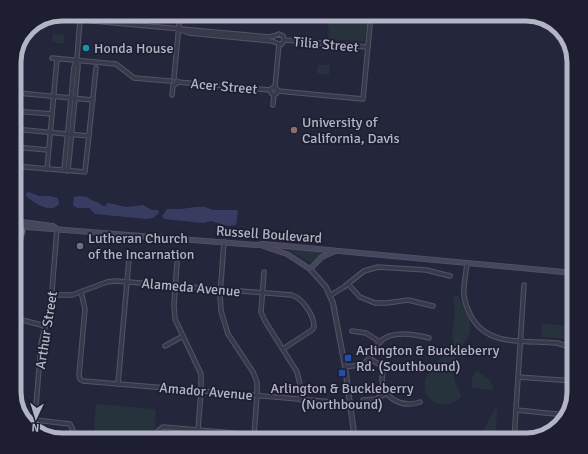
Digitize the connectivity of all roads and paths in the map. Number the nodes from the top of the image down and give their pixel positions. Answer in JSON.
{"nodes":[{"id":1,"x":80,"y":21,"type":"edge"},
{"id":2,"x":94,"y":21,"type":"edge"},
{"id":3,"x":179,"y":21,"type":"edge"},
{"id":4,"x":370,"y":21,"type":"edge"},
{"id":5,"x":107,"y":22,"type":"joint"},
{"id":6,"x":178,"y":29,"type":"junction"},
{"id":7,"x":274,"y":36,"type":"junction"},
{"id":8,"x":284,"y":40,"type":"junction"},
{"id":9,"x":274,"y":42,"type":"junction"},
{"id":10,"x":278,"y":44,"type":"junction"},
{"id":11,"x":368,"y":48,"type":"junction"},
{"id":12,"x":52,"y":58,"type":"dead end"},
{"id":13,"x":57,"y":59,"type":"junction"},
{"id":14,"x":77,"y":61,"type":"junction"},
{"id":15,"x":96,"y":68,"type":"dead end"},
{"id":16,"x":174,"y":78,"type":"junction"},
{"id":17,"x":170,"y":81,"type":"junction"},
{"id":18,"x":177,"y":82,"type":"junction"},
{"id":19,"x":173,"y":85,"type":"junction"},
{"id":20,"x":274,"y":87,"type":"junction"},
{"id":21,"x":270,"y":90,"type":"junction"},
{"id":22,"x":278,"y":91,"type":"junction"},
{"id":23,"x":21,"y":93,"type":"edge"},
{"id":24,"x":274,"y":94,"type":"junction"},
{"id":25,"x":172,"y":95,"type":"dead end"},
{"id":26,"x":53,"y":96,"type":"junction"},
{"id":27,"x":73,"y":97,"type":"junction"},
{"id":28,"x":93,"y":100,"type":"junction"},
{"id":29,"x":273,"y":105,"type":"dead end"},
{"id":30,"x":21,"y":112,"type":"edge"},
{"id":31,"x":52,"y":114,"type":"junction"},
{"id":32,"x":21,"y":130,"type":"edge"},
{"id":33,"x":50,"y":132,"type":"junction"},
{"id":34,"x":70,"y":134,"type":"junction"},
{"id":35,"x":89,"y":136,"type":"junction"},
{"id":36,"x":21,"y":148,"type":"edge"},
{"id":37,"x":48,"y":150,"type":"junction"},
{"id":38,"x":21,"y":167,"type":"edge"},
{"id":39,"x":46,"y":169,"type":"junction"},
{"id":40,"x":66,"y":170,"type":"junction"},
{"id":41,"x":21,"y":224,"type":"edge"},
{"id":42,"x":57,"y":229,"type":"junction"},
{"id":43,"x":224,"y":242,"type":"junction"},
{"id":44,"x":256,"y":245,"type":"junction"},
{"id":45,"x":335,"y":251,"type":"junction"},
{"id":46,"x":129,"y":259,"type":"dead end"},
{"id":47,"x":177,"y":263,"type":"dead end"},
{"id":48,"x":467,"y":263,"type":"junction"},
{"id":49,"x":310,"y":269,"type":"junction"},
{"id":50,"x":264,"y":272,"type":"dead end"},
{"id":51,"x":567,"y":272,"type":"edge"},
{"id":52,"x":450,"y":276,"type":"dead end"},
{"id":53,"x":127,"y":282,"type":"junction"},
{"id":54,"x":348,"y":284,"type":"junction"},
{"id":55,"x":175,"y":285,"type":"junction"},
{"id":56,"x":524,"y":285,"type":"dead end"},
{"id":57,"x":220,"y":289,"type":"junction"},
{"id":58,"x":81,"y":292,"type":"junction"},
{"id":59,"x":262,"y":292,"type":"junction"},
{"id":60,"x":52,"y":295,"type":"junction"},
{"id":61,"x":330,"y":295,"type":"junction"},
{"id":62,"x":433,"y":306,"type":"dead end"},
{"id":63,"x":21,"y":320,"type":"edge"},
{"id":64,"x":45,"y":326,"type":"junction"},
{"id":65,"x":352,"y":331,"type":"dead end"},
{"id":66,"x":183,"y":336,"type":"junction"},
{"id":67,"x":429,"y":338,"type":"dead end"},
{"id":68,"x":520,"y":341,"type":"junction"},
{"id":69,"x":380,"y":342,"type":"junction"},
{"id":70,"x":165,"y":346,"type":"dead end"},
{"id":71,"x":567,"y":347,"type":"edge"},
{"id":72,"x":283,"y":349,"type":"junction"},
{"id":73,"x":370,"y":359,"type":"junction"},
{"id":74,"x":345,"y":367,"type":"junction"},
{"id":75,"x":384,"y":368,"type":"junction"},
{"id":76,"x":421,"y":370,"type":"dead end"},
{"id":77,"x":518,"y":377,"type":"junction"},
{"id":78,"x":567,"y":380,"type":"edge"},
{"id":79,"x":118,"y":384,"type":"junction"},
{"id":80,"x":201,"y":391,"type":"junction"},
{"id":81,"x":387,"y":393,"type":"junction"},
{"id":82,"x":257,"y":396,"type":"junction"},
{"id":83,"x":301,"y":400,"type":"junction"},
{"id":84,"x":363,"y":400,"type":"dead end"},
{"id":85,"x":333,"y":402,"type":"dead end"},
{"id":86,"x":420,"y":402,"type":"dead end"},
{"id":87,"x":516,"y":410,"type":"junction"},
{"id":88,"x":560,"y":414,"type":"edge"},
{"id":89,"x":35,"y":420,"type":"joint"},
{"id":90,"x":198,"y":430,"type":"junction"},
{"id":91,"x":73,"y":433,"type":"edge"},
{"id":92,"x":158,"y":433,"type":"edge"},
{"id":93,"x":226,"y":433,"type":"edge"},
{"id":94,"x":254,"y":433,"type":"edge"},
{"id":95,"x":355,"y":433,"type":"edge"},
{"id":96,"x":514,"y":433,"type":"edge"}],
"edges":[{"from":1,"to":14,"type":"street"},
{"from":2,"to":5,"type":"street","name":"Tilia Street"},
{"from":3,"to":6,"type":"street"},
{"from":4,"to":11,"type":"street"},
{"from":5,"to":6,"type":"street","name":"Tilia Street"},
{"from":6,"to":7,"type":"street","name":"Tilia Street"},
{"from":6,"to":9,"type":"street","name":"Tilia Street"},
{"from":6,"to":16,"type":"street"},
{"from":7,"to":8,"type":"street"},
{"from":7,"to":9,"type":"street"},
{"from":8,"to":10,"type":"street"},
{"from":8,"to":11,"type":"street","name":"Tilia Street"},
{"from":9,"to":10,"type":"street"},
{"from":10,"to":20,"type":"street"},
{"from":11,"to":22,"type":"street","name":"Acer Street"},
{"from":12,"to":13,"type":"street","name":"Acer Street"},
{"from":13,"to":14,"type":"street","name":"Acer Street"},
{"from":13,"to":26,"type":"street"},
{"from":14,"to":17,"type":"street","name":"Acer Street"},
{"from":14,"to":27,"type":"street"},
{"from":15,"to":28,"type":"street"},
{"from":16,"to":17,"type":"street"},
{"from":16,"to":18,"type":"street"},
{"from":17,"to":19,"type":"street"},
{"from":18,"to":19,"type":"street"},
{"from":18,"to":21,"type":"street","name":"Acer Street"},
{"from":19,"to":25,"type":"street"},
{"from":20,"to":21,"type":"street"},
{"from":20,"to":22,"type":"street"},
{"from":21,"to":24,"type":"street"},
{"from":22,"to":24,"type":"street"},
{"from":23,"to":26,"type":"street"},
{"from":24,"to":29,"type":"street"},
{"from":26,"to":27,"type":"street"},
{"from":26,"to":31,"type":"street"},
{"from":27,"to":28,"type":"street"},
{"from":27,"to":34,"type":"street"},
{"from":28,"to":35,"type":"street"},
{"from":30,"to":31,"type":"street"},
{"from":31,"to":33,"type":"street"},
{"from":32,"to":33,"type":"street"},
{"from":33,"to":34,"type":"street"},
{"from":33,"to":37,"type":"street"},
{"from":34,"to":35,"type":"street"},
{"from":34,"to":40,"type":"street"},
{"from":35,"to":40,"type":"street"},
{"from":36,"to":37,"type":"street"},
{"from":37,"to":39,"type":"street"},
{"from":38,"to":39,"type":"street"},
{"from":39,"to":40,"type":"street"},
{"from":41,"to":42,"type":"main road","name":"Russell Boulevard"},
{"from":42,"to":43,"type":"main road","name":"Russell Boulevard"},
{"from":42,"to":60,"type":"street","name":"Arthur Street"},
{"from":43,"to":44,"type":"main road","name":"Russell Boulevard"},
{"from":43,"to":57,"type":"street"},
{"from":44,"to":45,"type":"main road","name":"Russell Boulevard"},
{"from":44,"to":49,"type":"main road"},
{"from":45,"to":48,"type":"main road","name":"Russell Boulevard"},
{"from":45,"to":49,"type":"main road","name":"Russell Boulevard"},
{"from":46,"to":53,"type":"street"},
{"from":47,"to":55,"type":"street"},
{"from":48,"to":51,"type":"main road","name":"Russell Boulevard"},
{"from":48,"to":68,"type":"street"},
{"from":49,"to":61,"type":"street"},
{"from":50,"to":59,"type":"street"},
{"from":52,"to":54,"type":"street"},
{"from":53,"to":55,"type":"street","name":"Alameda Avenue"},
{"from":53,"to":58,"type":"street","name":"Alameda Avenue"},
{"from":53,"to":79,"type":"street"},
{"from":54,"to":61,"type":"street"},
{"from":54,"to":62,"type":"street"},
{"from":55,"to":57,"type":"street","name":"Alameda Avenue"},
{"from":55,"to":66,"type":"street"},
{"from":56,"to":68,"type":"street"},
{"from":57,"to":59,"type":"street","name":"Alameda Avenue"},
{"from":57,"to":82,"type":"street"},
{"from":58,"to":60,"type":"street","name":"Alameda Avenue"},
{"from":58,"to":79,"type":"street","name":"Amador Avenue"},
{"from":59,"to":72,"type":"street"},
{"from":59,"to":72,"type":"street","name":"Alameda Avenue"},
{"from":60,"to":64,"type":"street","name":"Arthur Street"},
{"from":61,"to":74,"type":"street"},
{"from":63,"to":64,"type":"street"},
{"from":64,"to":89,"type":"street","name":"Arthur Street"},
{"from":65,"to":69,"type":"street"},
{"from":66,"to":70,"type":"street"},
{"from":66,"to":80,"type":"street"},
{"from":67,"to":69,"type":"street"},
{"from":68,"to":71,"type":"street"},
{"from":68,"to":77,"type":"street"},
{"from":69,"to":73,"type":"street"},
{"from":72,"to":83,"type":"street"},
{"from":73,"to":74,"type":"street"},
{"from":73,"to":75,"type":"street"},
{"from":74,"to":95,"type":"street"},
{"from":75,"to":76,"type":"street"},
{"from":75,"to":81,"type":"street"},
{"from":77,"to":78,"type":"street"},
{"from":77,"to":87,"type":"street"},
{"from":79,"to":80,"type":"street","name":"Amador Avenue"},
{"from":80,"to":82,"type":"street","name":"Amador Avenue"},
{"from":80,"to":90,"type":"street"},
{"from":81,"to":84,"type":"street"},
{"from":81,"to":86,"type":"street"},
{"from":82,"to":83,"type":"street","name":"Amador Avenue"},
{"from":82,"to":94,"type":"street"},
{"from":83,"to":85,"type":"street","name":"Amador Avenue"},
{"from":87,"to":88,"type":"street"},
{"from":87,"to":96,"type":"street"},
{"from":89,"to":91,"type":"street"},
{"from":90,"to":92,"type":"street"},
{"from":90,"to":93,"type":"street"}]}
